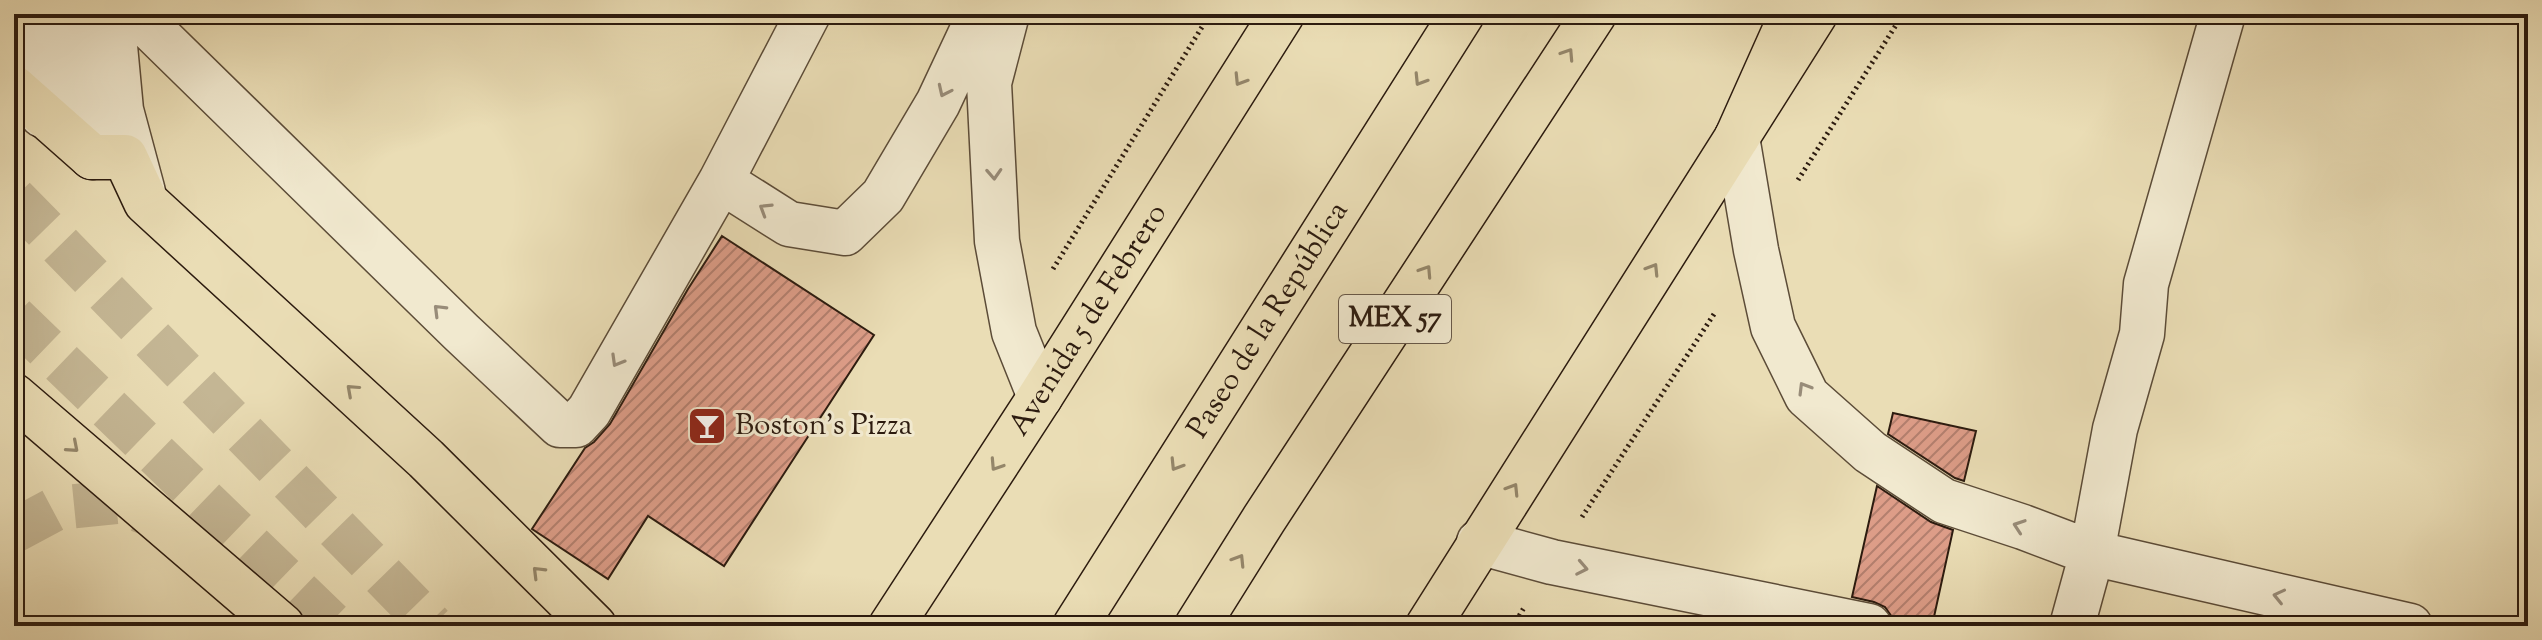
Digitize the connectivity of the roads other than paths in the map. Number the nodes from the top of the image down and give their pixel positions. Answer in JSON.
{"nodes":[{"id":1,"x":39,"y":14,"type":"edge"},
{"id":2,"x":77,"y":14,"type":"edge"},
{"id":3,"x":112,"y":14,"type":"edge"},
{"id":4,"x":136,"y":14,"type":"edge"},
{"id":5,"x":808,"y":14,"type":"edge"},
{"id":6,"x":1282,"y":14,"type":"edge"},
{"id":7,"x":1462,"y":14,"type":"edge"},
{"id":8,"x":1594,"y":14,"type":"edge"},
{"id":9,"x":1792,"y":14,"type":"edge"},
{"id":10,"x":1815,"y":14,"type":"edge"},
{"id":11,"x":2223,"y":14,"type":"edge"},
{"id":12,"x":988,"y":20,"type":"edge"},
{"id":13,"x":28,"y":101,"type":"edge"},
{"id":14,"x":1737,"y":137,"type":"junction"},
{"id":15,"x":92,"y":157,"type":"junction"},
{"id":16,"x":721,"y":181,"type":"junction"},
{"id":17,"x":146,"y":202,"type":"junction"},
{"id":18,"x":14,"y":396,"type":"edge"},
{"id":19,"x":1040,"y":397,"type":"junction"},
{"id":20,"x":1479,"y":542,"type":"junction"},
{"id":21,"x":2092,"y":553,"type":"junction"},
{"id":22,"x":282,"y":626,"type":"edge"},
{"id":23,"x":594,"y":626,"type":"edge"},
{"id":24,"x":891,"y":626,"type":"edge"},
{"id":25,"x":1075,"y":626,"type":"edge"},
{"id":26,"x":1197,"y":626,"type":"edge"},
{"id":27,"x":1428,"y":626,"type":"edge"},
{"id":28,"x":1869,"y":626,"type":"edge"},
{"id":29,"x":2072,"y":626,"type":"edge"},
{"id":30,"x":2410,"y":626,"type":"edge"}],
"edges":[{"from":1,"to":13,"type":"lane"},
{"from":2,"to":15,"type":"lane"},
{"from":3,"to":17,"type":"lane"},
{"from":16,"to":4,"type":"lane","one_way":true},
{"from":5,"to":16,"type":"lane"},
{"from":6,"to":19,"type":"main road","name":"Avenida 5 de Febrero","one_way":true},
{"from":7,"to":25,"type":"main road","name":"Paseo de la República","one_way":true},
{"from":26,"to":8,"type":"main road","number":"MEX 57","one_way":true},
{"from":9,"to":14,"type":"main road"},
{"from":10,"to":14,"type":"main road"},
{"from":11,"to":21,"type":"lane"},
{"from":12,"to":16,"type":"lane","one_way":true},
{"from":12,"to":19,"type":"lane","one_way":true},
{"from":13,"to":15,"type":"main road"},
{"from":20,"to":14,"type":"main road","one_way":true},
{"from":21,"to":14,"type":"lane","one_way":true},
{"from":15,"to":17,"type":"main road"},
{"from":23,"to":17,"type":"main road","one_way":true},
{"from":18,"to":22,"type":"main road","one_way":true},
{"from":19,"to":24,"type":"main road","name":"Avenida 5 de Febrero","one_way":true},
{"from":20,"to":27,"type":"main road"},
{"from":20,"to":28,"type":"lane","one_way":true},
{"from":21,"to":29,"type":"lane"},
{"from":30,"to":21,"type":"lane","one_way":true}]}
